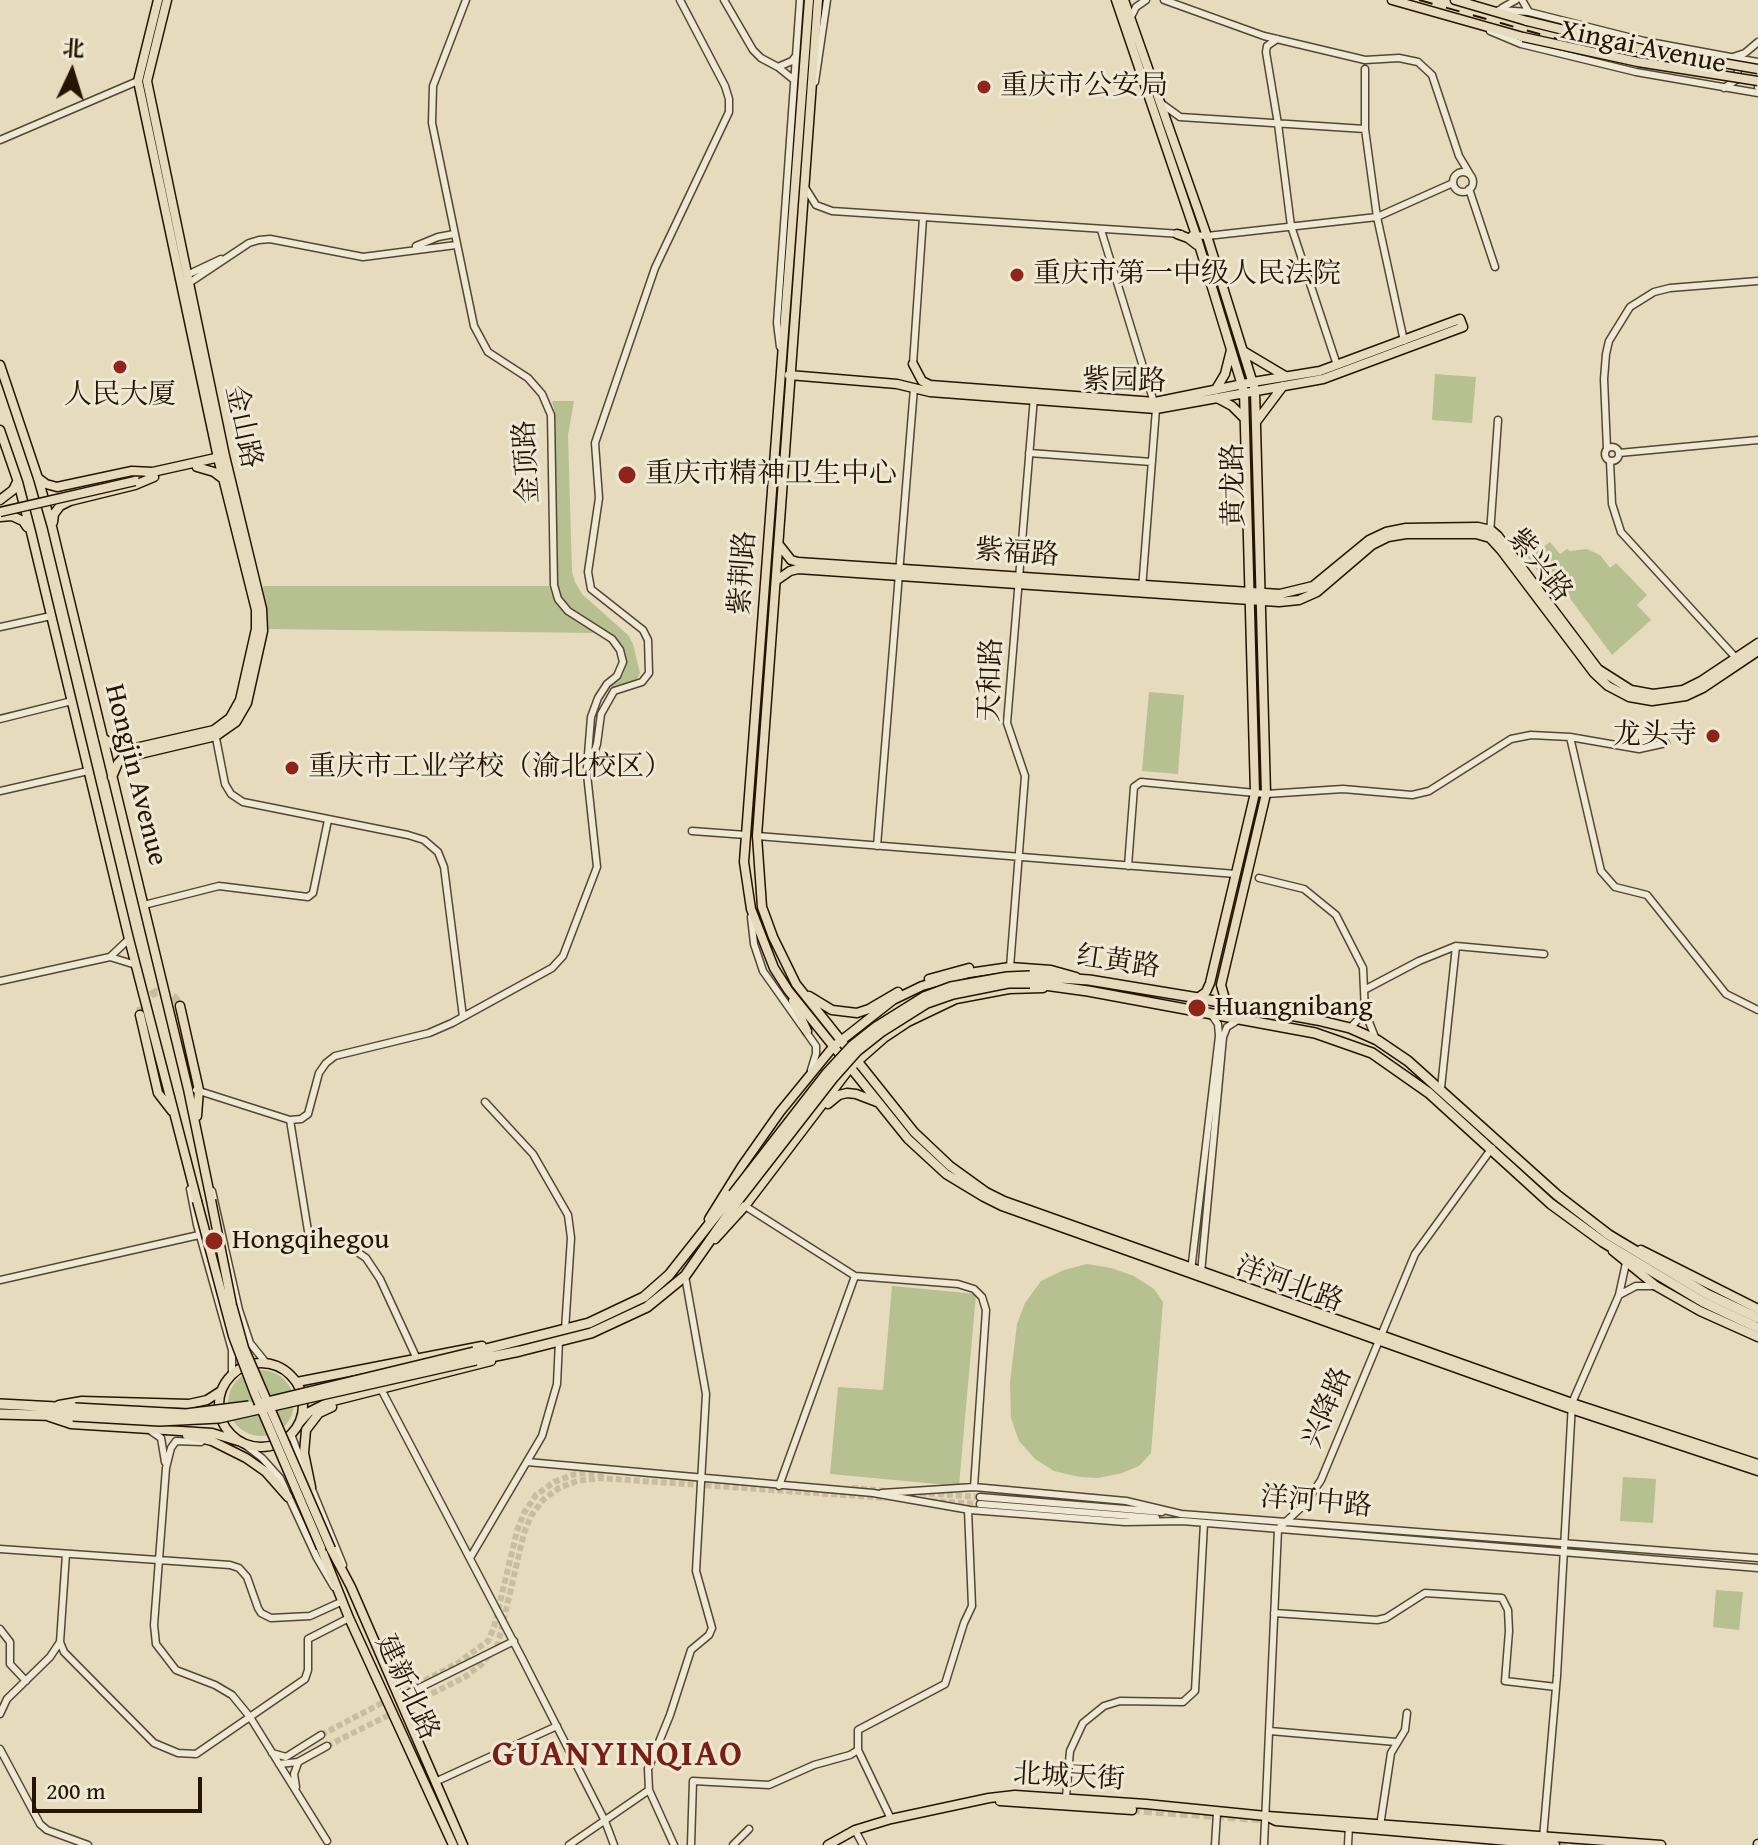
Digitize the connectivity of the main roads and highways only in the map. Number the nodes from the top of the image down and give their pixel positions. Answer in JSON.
{"nodes":[{"id":1,"x":158,"y":0,"type":"edge"},
{"id":2,"x":167,"y":0,"type":"edge"},
{"id":3,"x":809,"y":0,"type":"edge"},
{"id":4,"x":818,"y":0,"type":"edge"},
{"id":5,"x":1116,"y":0,"type":"edge"},
{"id":6,"x":1124,"y":0,"type":"edge"},
{"id":7,"x":1392,"y":0,"type":"edge"},
{"id":8,"x":1455,"y":0,"type":"edge"},
{"id":9,"x":805,"y":53,"type":"junction"},
{"id":10,"x":1758,"y":69,"type":"edge"},
{"id":11,"x":1758,"y":84,"type":"edge"},
{"id":12,"x":1177,"y":234,"type":"road end"},
{"id":13,"x":1200,"y":248,"type":"junction"},
{"id":14,"x":1231,"y":349,"type":"junction"},
{"id":15,"x":1243,"y":351,"type":"junction"},
{"id":16,"x":782,"y":364,"type":"junction"},
{"id":17,"x":0,"y":365,"type":"edge"},
{"id":18,"x":792,"y":376,"type":"junction"},
{"id":19,"x":1284,"y":381,"type":"junction"},
{"id":20,"x":897,"y":384,"type":"junction"},
{"id":21,"x":1254,"y":386,"type":"junction"},
{"id":22,"x":1243,"y":388,"type":"junction"},
{"id":23,"x":1215,"y":394,"type":"junction"},
{"id":24,"x":1034,"y":396,"type":"junction"},
{"id":25,"x":1245,"y":420,"type":"junction"},
{"id":26,"x":1256,"y":423,"type":"junction"},
{"id":27,"x":0,"y":430,"type":"edge"},
{"id":28,"x":222,"y":459,"type":"junction"},
{"id":29,"x":197,"y":467,"type":"junction"},
{"id":30,"x":154,"y":474,"type":"junction"},
{"id":31,"x":38,"y":478,"type":"junction"},
{"id":32,"x":223,"y":479,"type":"junction"},
{"id":33,"x":18,"y":482,"type":"junction"},
{"id":34,"x":0,"y":500,"type":"edge"},
{"id":35,"x":0,"y":512,"type":"edge"},
{"id":36,"x":52,"y":527,"type":"junction"},
{"id":37,"x":31,"y":532,"type":"junction"},
{"id":38,"x":780,"y":545,"type":"junction"},
{"id":39,"x":899,"y":572,"type":"junction"},
{"id":40,"x":1247,"y":578,"type":"junction"},
{"id":41,"x":777,"y":580,"type":"junction"},
{"id":42,"x":1142,"y":589,"type":"junction"},
{"id":43,"x":1234,"y":591,"type":"junction"},
{"id":44,"x":1248,"y":596,"type":"junction"},
{"id":45,"x":1260,"y":596,"type":"junction"},
{"id":46,"x":1758,"y":643,"type":"edge"},
{"id":47,"x":1758,"y":651,"type":"edge"},
{"id":48,"x":1738,"y":660,"type":"junction"},
{"id":49,"x":215,"y":733,"type":"junction"},
{"id":50,"x":103,"y":738,"type":"junction"},
{"id":51,"x":123,"y":755,"type":"junction"},
{"id":52,"x":112,"y":777,"type":"junction"},
{"id":53,"x":998,"y":969,"type":"junction"},
{"id":54,"x":1210,"y":983,"type":"junction"},
{"id":55,"x":1088,"y":985,"type":"junction"},
{"id":56,"x":1221,"y":985,"type":"junction"},
{"id":57,"x":792,"y":987,"type":"junction"},
{"id":58,"x":1198,"y":998,"type":"junction"},
{"id":59,"x":1232,"y":1004,"type":"junction"},
{"id":60,"x":180,"y":1006,"type":"dead end"},
{"id":61,"x":140,"y":1015,"type":"dead end"},
{"id":62,"x":807,"y":1031,"type":"road end"},
{"id":63,"x":836,"y":1043,"type":"junction"},
{"id":64,"x":854,"y":1064,"type":"junction"},
{"id":65,"x":880,"y":1103,"type":"junction"},
{"id":66,"x":174,"y":1112,"type":"junction"},
{"id":67,"x":196,"y":1129,"type":"junction"},
{"id":68,"x":792,"y":1143,"type":"junction"},
{"id":69,"x":739,"y":1200,"type":"junction"},
{"id":70,"x":1606,"y":1239,"type":"junction"},
{"id":71,"x":696,"y":1243,"type":"junction"},
{"id":72,"x":1191,"y":1269,"type":"junction"},
{"id":73,"x":1660,"y":1278,"type":"junction"},
{"id":74,"x":1758,"y":1309,"type":"edge"},
{"id":75,"x":1758,"y":1318,"type":"edge"},
{"id":76,"x":1758,"y":1328,"type":"edge"},
{"id":77,"x":1758,"y":1337,"type":"edge"},
{"id":78,"x":519,"y":1347,"type":"junction"},
{"id":79,"x":297,"y":1382,"type":"junction"},
{"id":80,"x":222,"y":1390,"type":"junction"},
{"id":81,"x":358,"y":1395,"type":"junction"},
{"id":82,"x":0,"y":1404,"type":"edge"},
{"id":83,"x":1572,"y":1406,"type":"junction"},
{"id":84,"x":44,"y":1411,"type":"junction"},
{"id":85,"x":0,"y":1414,"type":"edge"},
{"id":86,"x":299,"y":1422,"type":"junction"},
{"id":87,"x":167,"y":1430,"type":"junction"},
{"id":88,"x":240,"y":1441,"type":"junction"},
{"id":89,"x":1758,"y":1464,"type":"edge"},
{"id":90,"x":1758,"y":1471,"type":"edge"},
{"id":91,"x":311,"y":1487,"type":"road end"},
{"id":92,"x":288,"y":1497,"type":"road end"},
{"id":93,"x":326,"y":1548,"type":"junction"},
{"id":94,"x":976,"y":1801,"type":"junction"},
{"id":95,"x":1132,"y":1810,"type":"tunnel mouth"},
{"id":96,"x":1542,"y":1842,"type":"edge"},
{"id":97,"x":453,"y":1845,"type":"edge"},
{"id":98,"x":463,"y":1845,"type":"edge"},
{"id":99,"x":828,"y":1845,"type":"edge"},
{"id":100,"x":1555,"y":1845,"type":"edge"},
{"id":101,"x":1661,"y":1845,"type":"edge"}],
"edges":[{"from":1,"to":28,"type":"main road","name":"金山路"},
{"from":2,"to":28,"type":"main road","name":"金山路"},
{"from":3,"to":9,"type":"main road"},
{"from":4,"to":9,"type":"main road"},
{"from":5,"to":13,"type":"main road","name":"黄龙路"},
{"from":6,"to":15,"type":"main road","name":"黄龙路"},
{"from":7,"to":11,"type":"main road","name":"Xingai Avenue","bridge":true},
{"from":8,"to":10,"type":"main road","name":"Xingai Avenue","bridge":true},
{"from":9,"to":16,"type":"main road","name":"紫荆路"},
{"from":9,"to":18,"type":"main road","name":"紫荆路"},
{"from":12,"to":13,"type":"main road"},
{"from":13,"to":14,"type":"main road","name":"黄龙路"},
{"from":14,"to":22,"type":"main road","name":"黄龙路"},
{"from":14,"to":23,"type":"main road"},
{"from":15,"to":19,"type":"main road"},
{"from":15,"to":21,"type":"main road","name":"黄龙路"},
{"from":16,"to":18,"type":"main road"},
{"from":16,"to":57,"type":"main road","name":"紫荆路"},
{"from":17,"to":31,"type":"main road","name":"Hongjin Avenue"},
{"from":18,"to":20,"type":"main road","name":"紫园路"},
{"from":18,"to":38,"type":"main road","name":"紫荆路"},
{"from":19,"to":19,"type":"main road","name":"紫园路"},
{"from":19,"to":21,"type":"main road","name":"紫园路"},
{"from":19,"to":26,"type":"main road"},
{"from":20,"to":24,"type":"main road","name":"紫园路"},
{"from":20,"to":24,"type":"main road","name":"紫园路"},
{"from":21,"to":22,"type":"main road","name":"紫园路"},
{"from":21,"to":26,"type":"main road","name":"黄龙路"},
{"from":22,"to":23,"type":"main road","name":"紫园路"},
{"from":22,"to":25,"type":"main road","name":"黄龙路"},
{"from":23,"to":24,"type":"main road","name":"紫园路"},
{"from":23,"to":25,"type":"main road"},
{"from":25,"to":40,"type":"main road","name":"黄龙路"},
{"from":26,"to":45,"type":"main road","name":"黄龙路"},
{"from":27,"to":33,"type":"main road","name":"Hongjin Avenue"},
{"from":28,"to":29,"type":"main road"},
{"from":28,"to":30,"type":"main road"},
{"from":28,"to":32,"type":"main road","name":"金山路"},
{"from":28,"to":49,"type":"main road","name":"金山路"},
{"from":29,"to":30,"type":"main road"},
{"from":29,"to":32,"type":"main road"},
{"from":30,"to":31,"type":"main road"},
{"from":30,"to":35,"type":"main road","bridge":true},
{"from":30,"to":36,"type":"main road"},
{"from":31,"to":36,"type":"main road","name":"Hongjin Avenue"},
{"from":32,"to":49,"type":"main road","name":"金山路"},
{"from":33,"to":34,"type":"main road"},
{"from":33,"to":37,"type":"main road","name":"Hongjin Avenue"},
{"from":35,"to":37,"type":"main road"},
{"from":36,"to":50,"type":"main road","name":"Hongjin Avenue"},
{"from":37,"to":66,"type":"main road","name":"Hongjin Avenue"},
{"from":38,"to":39,"type":"main road","name":"紫福路"},
{"from":38,"to":41,"type":"main road","name":"紫荆路"},
{"from":39,"to":41,"type":"main road","name":"紫福路"},
{"from":39,"to":42,"type":"main road","name":"紫福路"},
{"from":40,"to":43,"type":"main road"},
{"from":40,"to":44,"type":"main road","name":"黄龙路"},
{"from":41,"to":57,"type":"main road","name":"紫荆路"},
{"from":42,"to":43,"type":"main road","name":"紫福路"},
{"from":42,"to":44,"type":"main road","name":"紫福路"},
{"from":43,"to":44,"type":"main road","name":"紫福路"},
{"from":44,"to":45,"type":"main road","name":"紫福路"},
{"from":44,"to":54,"type":"main road","name":"黄龙路"},
{"from":45,"to":48,"type":"main road","name":"紫兴路"},
{"from":45,"to":56,"type":"main road","name":"黄龙路"},
{"from":46,"to":48,"type":"main road","name":"紫兴路"},
{"from":47,"to":48,"type":"main road","name":"紫兴路"},
{"from":49,"to":51,"type":"main road"},
{"from":50,"to":51,"type":"main road"},
{"from":50,"to":52,"type":"main road","name":"Hongjin Avenue"},
{"from":51,"to":52,"type":"main road"},
{"from":52,"to":67,"type":"main road","name":"Hongjin Avenue"},
{"from":53,"to":55,"type":"main road"},
{"from":53,"to":57,"type":"main road"},
{"from":53,"to":63,"type":"main road"},
{"from":54,"to":56,"type":"main road"},
{"from":54,"to":58,"type":"main road"},
{"from":55,"to":58,"type":"highway","name":"红黄路"},
{"from":55,"to":64,"type":"main road"},
{"from":55,"to":69,"type":"highway","name":"红黄路","bridge":true},
{"from":55,"to":70,"type":"highway","name":"红黄路"},
{"from":56,"to":59,"type":"main road"},
{"from":57,"to":62,"type":"main road"},
{"from":57,"to":63,"type":"main road","name":"紫荆路"},
{"from":58,"to":59,"type":"highway","name":"红黄路"},
{"from":59,"to":70,"type":"highway","name":"红黄路"},
{"from":60,"to":67,"type":"main road"},
{"from":61,"to":66,"type":"main road"},
{"from":63,"to":64,"type":"main road","name":"紫荆路"},
{"from":63,"to":71,"type":"main road"},
{"from":64,"to":65,"type":"main road","name":"洋河北路"},
{"from":64,"to":68,"type":"main road"},
{"from":64,"to":72,"type":"main road","name":"洋河北路"},
{"from":65,"to":68,"type":"main road"},
{"from":65,"to":72,"type":"main road","name":"洋河北路"},
{"from":66,"to":93,"type":"main road","name":"Hongjin Avenue","bridge":true},
{"from":67,"to":93,"type":"main road","name":"Hongjin Avenue","bridge":true},
{"from":68,"to":69,"type":"main road"},
{"from":69,"to":71,"type":"highway","name":"红黄路"},
{"from":69,"to":78,"type":"highway","name":"红黄路"},
{"from":70,"to":73,"type":"highway","name":"红黄路"},
{"from":70,"to":73,"type":"main road"},
{"from":70,"to":74,"type":"main road"},
{"from":71,"to":78,"type":"highway","name":"红黄路"},
{"from":72,"to":83,"type":"main road","name":"洋河北路"},
{"from":73,"to":75,"type":"highway","name":"红黄路"},
{"from":73,"to":76,"type":"highway","name":"红黄路"},
{"from":73,"to":77,"type":"main road"},
{"from":78,"to":79,"type":"main road"},
{"from":78,"to":81,"type":"main road"},
{"from":78,"to":84,"type":"highway","bridge":true},
{"from":79,"to":80,"type":"main road"},
{"from":79,"to":86,"type":"main road"},
{"from":80,"to":84,"type":"main road"},
{"from":80,"to":88,"type":"main road"},
{"from":81,"to":86,"type":"main road"},
{"from":81,"to":91,"type":"main road"},
{"from":82,"to":84,"type":"highway"},
{"from":83,"to":89,"type":"main road","name":"洋河北路"},
{"from":83,"to":90,"type":"main road","name":"洋河北路"},
{"from":84,"to":85,"type":"highway"},
{"from":84,"to":87,"type":"main road"},
{"from":86,"to":88,"type":"main road"},
{"from":87,"to":88,"type":"main road"},
{"from":87,"to":92,"type":"main road"},
{"from":93,"to":97,"type":"main road","name":"建新北路"},
{"from":93,"to":98,"type":"main road","name":"建新北路"},
{"from":94,"to":95,"type":"main road"},
{"from":94,"to":96,"type":"main road","name":"北城天街"},
{"from":94,"to":99,"type":"main road","name":"北城天街"},
{"from":96,"to":100,"type":"main road","name":"北城天街"},
{"from":96,"to":101,"type":"main road","name":"北城天街"}]}
